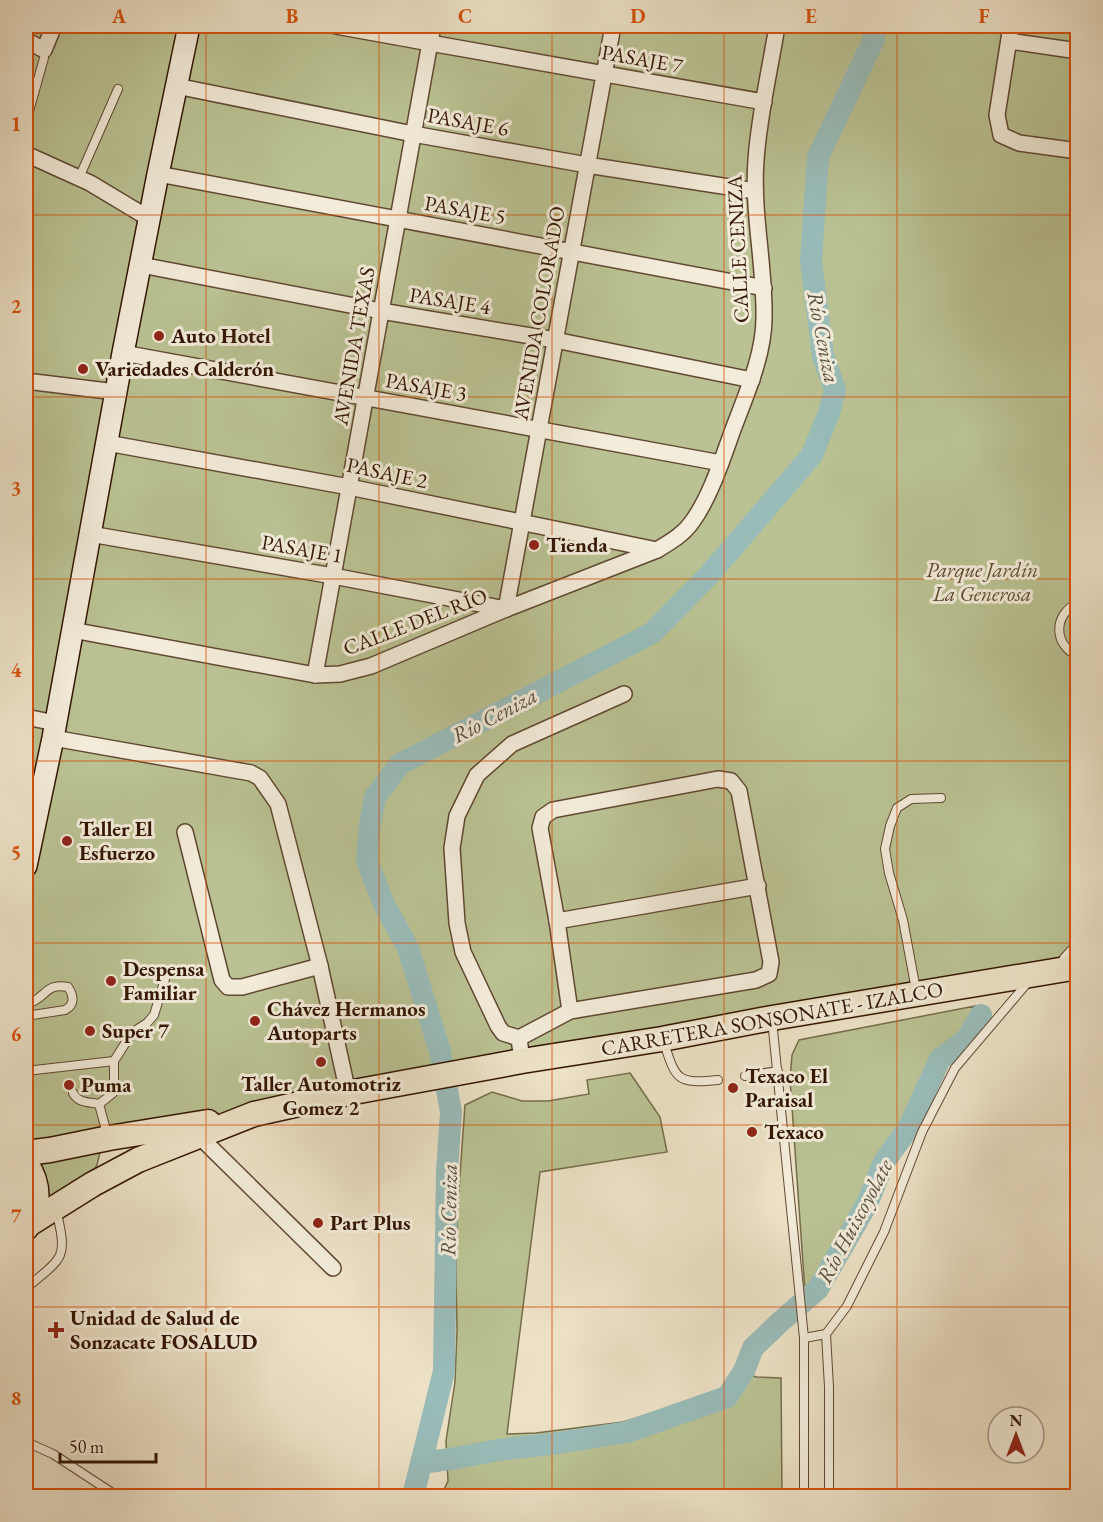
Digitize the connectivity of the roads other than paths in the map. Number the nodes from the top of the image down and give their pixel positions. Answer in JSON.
{"nodes":[{"id":1,"x":189,"y":26,"type":"edge"},
{"id":2,"x":336,"y":26,"type":"edge"},
{"id":3,"x":433,"y":26,"type":"edge"},
{"id":4,"x":612,"y":26,"type":"edge"},
{"id":5,"x":776,"y":26,"type":"edge"},
{"id":6,"x":51,"y":33,"type":"dead end"},
{"id":7,"x":1010,"y":33,"type":"edge"},
{"id":8,"x":26,"y":40,"type":"edge"},
{"id":9,"x":430,"y":44,"type":"junction"},
{"id":10,"x":1077,"y":51,"type":"edge"},
{"id":11,"x":44,"y":58,"type":"dead end"},
{"id":12,"x":604,"y":74,"type":"junction"},
{"id":13,"x":176,"y":86,"type":"junction"},
{"id":14,"x":118,"y":89,"type":"dead end"},
{"id":15,"x":764,"y":102,"type":"junction"},
{"id":16,"x":26,"y":122,"type":"edge"},
{"id":17,"x":413,"y":134,"type":"junction"},
{"id":18,"x":1077,"y":151,"type":"edge"},
{"id":19,"x":28,"y":155,"type":"edge"},
{"id":20,"x":587,"y":165,"type":"junction"},
{"id":21,"x":158,"y":174,"type":"junction"},
{"id":22,"x":26,"y":178,"type":"edge"},
{"id":23,"x":79,"y":178,"type":"junction"},
{"id":24,"x":754,"y":191,"type":"junction"},
{"id":25,"x":150,"y":219,"type":"junction"},
{"id":26,"x":398,"y":220,"type":"junction"},
{"id":27,"x":571,"y":251,"type":"junction"},
{"id":28,"x":141,"y":265,"type":"junction"},
{"id":29,"x":764,"y":288,"type":"junction"},
{"id":30,"x":381,"y":312,"type":"junction"},
{"id":31,"x":555,"y":340,"type":"junction"},
{"id":32,"x":123,"y":352,"type":"junction"},
{"id":33,"x":752,"y":380,"type":"junction"},
{"id":34,"x":26,"y":381,"type":"edge"},
{"id":35,"x":116,"y":392,"type":"junction"},
{"id":36,"x":366,"y":398,"type":"junction"},
{"id":37,"x":539,"y":428,"type":"junction"},
{"id":38,"x":108,"y":443,"type":"junction"},
{"id":39,"x":721,"y":463,"type":"junction"},
{"id":40,"x":350,"y":487,"type":"junction"},
{"id":41,"x":522,"y":523,"type":"junction"},
{"id":42,"x":90,"y":534,"type":"junction"},
{"id":43,"x":657,"y":550,"type":"junction"},
{"id":44,"x":333,"y":576,"type":"junction"},
{"id":45,"x":1077,"y":603,"type":"edge"},
{"id":46,"x":506,"y":609,"type":"junction"},
{"id":47,"x":72,"y":630,"type":"junction"},
{"id":48,"x":1077,"y":656,"type":"edge"},
{"id":49,"x":315,"y":675,"type":"junction"},
{"id":50,"x":624,"y":694,"type":"dead end"},
{"id":51,"x":26,"y":717,"type":"edge"},
{"id":52,"x":54,"y":731,"type":"junction"},
{"id":53,"x":941,"y":798,"type":"dead end"},
{"id":54,"x":32,"y":807,"type":"edge"},
{"id":55,"x":185,"y":832,"type":"dead end"},
{"id":56,"x":26,"y":866,"type":"edge"},
{"id":57,"x":758,"y":886,"type":"junction"},
{"id":58,"x":557,"y":921,"type":"junction"},
{"id":59,"x":1077,"y":943,"type":"edge"},
{"id":60,"x":320,"y":966,"type":"junction"},
{"id":61,"x":1057,"y":971,"type":"edge"},
{"id":62,"x":165,"y":979,"type":"dead end"},
{"id":63,"x":916,"y":994,"type":"junction"},
{"id":64,"x":26,"y":1004,"type":"edge"},
{"id":65,"x":570,"y":1011,"type":"junction"},
{"id":66,"x":26,"y":1016,"type":"edge"},
{"id":67,"x":772,"y":1018,"type":"junction"},
{"id":68,"x":662,"y":1038,"type":"junction"},
{"id":69,"x":520,"y":1049,"type":"junction"},
{"id":70,"x":114,"y":1061,"type":"junction"},
{"id":71,"x":69,"y":1066,"type":"junction"},
{"id":72,"x":26,"y":1071,"type":"edge"},
{"id":73,"x":778,"y":1071,"type":"junction"},
{"id":74,"x":70,"y":1076,"type":"dead end"},
{"id":75,"x":745,"y":1076,"type":"dead end"},
{"id":76,"x":718,"y":1080,"type":"dead end"},
{"id":77,"x":73,"y":1093,"type":"dead end"},
{"id":78,"x":348,"y":1093,"type":"junction"},
{"id":79,"x":99,"y":1104,"type":"junction"},
{"id":80,"x":255,"y":1114,"type":"junction"},
{"id":81,"x":198,"y":1136,"type":"junction"},
{"id":82,"x":105,"y":1139,"type":"junction"},
{"id":83,"x":26,"y":1153,"type":"edge"},
{"id":84,"x":26,"y":1164,"type":"edge"},
{"id":85,"x":93,"y":1184,"type":"junction"},
{"id":86,"x":56,"y":1207,"type":"junction"},
{"id":87,"x":27,"y":1226,"type":"edge"},
{"id":88,"x":333,"y":1268,"type":"dead end"},
{"id":89,"x":26,"y":1288,"type":"edge"},
{"id":90,"x":826,"y":1334,"type":"junction"},
{"id":91,"x":804,"y":1338,"type":"junction"},
{"id":92,"x":26,"y":1442,"type":"edge"},
{"id":93,"x":117,"y":1497,"type":"edge"},
{"id":94,"x":804,"y":1497,"type":"edge"},
{"id":95,"x":829,"y":1497,"type":"edge"}],
"edges":[{"from":1,"to":13,"type":"main road"},
{"from":2,"to":9,"type":"street","name":"PASAJE 7"},
{"from":3,"to":9,"type":"street","name":"AVENIDA TEXAS"},
{"from":4,"to":12,"type":"street","name":"AVENIDA COLORADO"},
{"from":5,"to":15,"type":"street","name":"CALLE CENIZA"},
{"from":6,"to":8,"type":"street"},
{"from":7,"to":10,"type":"street"},
{"from":7,"to":18,"type":"street"},
{"from":9,"to":12,"type":"street","name":"PASAJE 7"},
{"from":9,"to":17,"type":"street","name":"AVENIDA TEXAS"},
{"from":11,"to":16,"type":"lane"},
{"from":12,"to":15,"type":"street","name":"PASAJE 7"},
{"from":12,"to":20,"type":"street","name":"AVENIDA COLORADO"},
{"from":13,"to":17,"type":"street","name":"PASAJE 6"},
{"from":13,"to":21,"type":"main road"},
{"from":14,"to":23,"type":"lane"},
{"from":15,"to":24,"type":"street","name":"CALLE CENIZA"},
{"from":17,"to":20,"type":"street","name":"PASAJE 6"},
{"from":17,"to":26,"type":"street","name":"AVENIDA TEXAS"},
{"from":19,"to":22,"type":"lane"},
{"from":19,"to":23,"type":"street"},
{"from":20,"to":24,"type":"street","name":"PASAJE 6"},
{"from":20,"to":27,"type":"street","name":"AVENIDA COLORADO"},
{"from":21,"to":25,"type":"main road"},
{"from":21,"to":26,"type":"street","name":"PASAJE 5"},
{"from":23,"to":25,"type":"street"},
{"from":24,"to":29,"type":"street","name":"CALLE CENIZA"},
{"from":25,"to":28,"type":"main road"},
{"from":26,"to":27,"type":"street","name":"PASAJE 5"},
{"from":26,"to":30,"type":"street","name":"AVENIDA TEXAS"},
{"from":27,"to":29,"type":"street","name":"PASAJE 5"},
{"from":27,"to":31,"type":"street","name":"AVENIDA COLORADO"},
{"from":28,"to":30,"type":"street","name":"PASAJE 4"},
{"from":28,"to":32,"type":"main road"},
{"from":29,"to":33,"type":"street","name":"CALLE CENIZA"},
{"from":30,"to":31,"type":"street","name":"PASAJE 4"},
{"from":30,"to":36,"type":"street","name":"AVENIDA TEXAS"},
{"from":31,"to":33,"type":"street","name":"PASAJE 4"},
{"from":31,"to":37,"type":"street","name":"AVENIDA COLORADO"},
{"from":32,"to":35,"type":"main road"},
{"from":32,"to":36,"type":"street","name":"PASAJE 3"},
{"from":33,"to":39,"type":"street","name":"CALLE CENIZA"},
{"from":34,"to":35,"type":"street"},
{"from":35,"to":38,"type":"main road"},
{"from":36,"to":37,"type":"street","name":"PASAJE 3"},
{"from":36,"to":40,"type":"street","name":"AVENIDA TEXAS"},
{"from":37,"to":39,"type":"street","name":"PASAJE 3"},
{"from":37,"to":41,"type":"street","name":"AVENIDA COLORADO"},
{"from":38,"to":40,"type":"street","name":"PASAJE 2"},
{"from":38,"to":42,"type":"main road"},
{"from":39,"to":43,"type":"street","name":"CALLE CENIZA"},
{"from":40,"to":41,"type":"street","name":"PASAJE 2"},
{"from":40,"to":44,"type":"street","name":"AVENIDA TEXAS"},
{"from":41,"to":43,"type":"street","name":"PASAJE 2"},
{"from":41,"to":46,"type":"street","name":"AVENIDA COLORADO"},
{"from":42,"to":44,"type":"street","name":"PASAJE 1"},
{"from":42,"to":47,"type":"main road"},
{"from":43,"to":46,"type":"street","name":"CALLE DEL RÍO"},
{"from":44,"to":46,"type":"street","name":"PASAJE 1"},
{"from":44,"to":49,"type":"street","name":"AVENIDA TEXAS"},
{"from":45,"to":48,"type":"lane"},
{"from":46,"to":49,"type":"street","name":"CALLE DEL RÍO"},
{"from":47,"to":49,"type":"street","name":"CALLE DEL RÍO"},
{"from":47,"to":52,"type":"main road"},
{"from":50,"to":69,"type":"street"},
{"from":51,"to":52,"type":"street"},
{"from":52,"to":54,"type":"main road"},
{"from":52,"to":60,"type":"street"},
{"from":53,"to":63,"type":"lane"},
{"from":54,"to":56,"type":"main road"},
{"from":55,"to":60,"type":"street"},
{"from":57,"to":58,"type":"street"},
{"from":57,"to":58,"type":"street"},
{"from":57,"to":65,"type":"street"},
{"from":58,"to":65,"type":"street"},
{"from":59,"to":61,"type":"lane"},
{"from":60,"to":78,"type":"street"},
{"from":61,"to":63,"type":"main road","name":"CARRETERA SONSONATE - IZALCO"},
{"from":61,"to":90,"type":"lane"},
{"from":62,"to":70,"type":"lane"},
{"from":63,"to":67,"type":"main road","name":"CARRETERA SONSONATE - IZALCO"},
{"from":64,"to":66,"type":"lane"},
{"from":65,"to":69,"type":"street"},
{"from":67,"to":68,"type":"main road","name":"CARRETERA SONSONATE - IZALCO"},
{"from":67,"to":73,"type":"lane"},
{"from":68,"to":69,"type":"main road","name":"CARRETERA SONSONATE - IZALCO"},
{"from":68,"to":76,"type":"lane"},
{"from":69,"to":78,"type":"main road","name":"CARRETERA SONSONATE - IZALCO"},
{"from":70,"to":71,"type":"lane"},
{"from":70,"to":79,"type":"lane"},
{"from":71,"to":72,"type":"lane"},
{"from":71,"to":74,"type":"lane"},
{"from":73,"to":75,"type":"lane"},
{"from":73,"to":91,"type":"lane"},
{"from":77,"to":79,"type":"lane"},
{"from":78,"to":80,"type":"main road","name":"CARRETERA SONSONATE - IZALCO"},
{"from":79,"to":82,"type":"lane"},
{"from":80,"to":81,"type":"main road"},
{"from":80,"to":82,"type":"main road"},
{"from":81,"to":85,"type":"main road"},
{"from":81,"to":88,"type":"street"},
{"from":82,"to":83,"type":"main road"},
{"from":82,"to":85,"type":"main road"},
{"from":84,"to":87,"type":"main road"},
{"from":85,"to":86,"type":"main road"},
{"from":86,"to":87,"type":"main road"},
{"from":86,"to":89,"type":"lane"},
{"from":90,"to":91,"type":"lane"},
{"from":90,"to":95,"type":"lane"},
{"from":91,"to":94,"type":"lane"},
{"from":92,"to":93,"type":"lane"}]}
